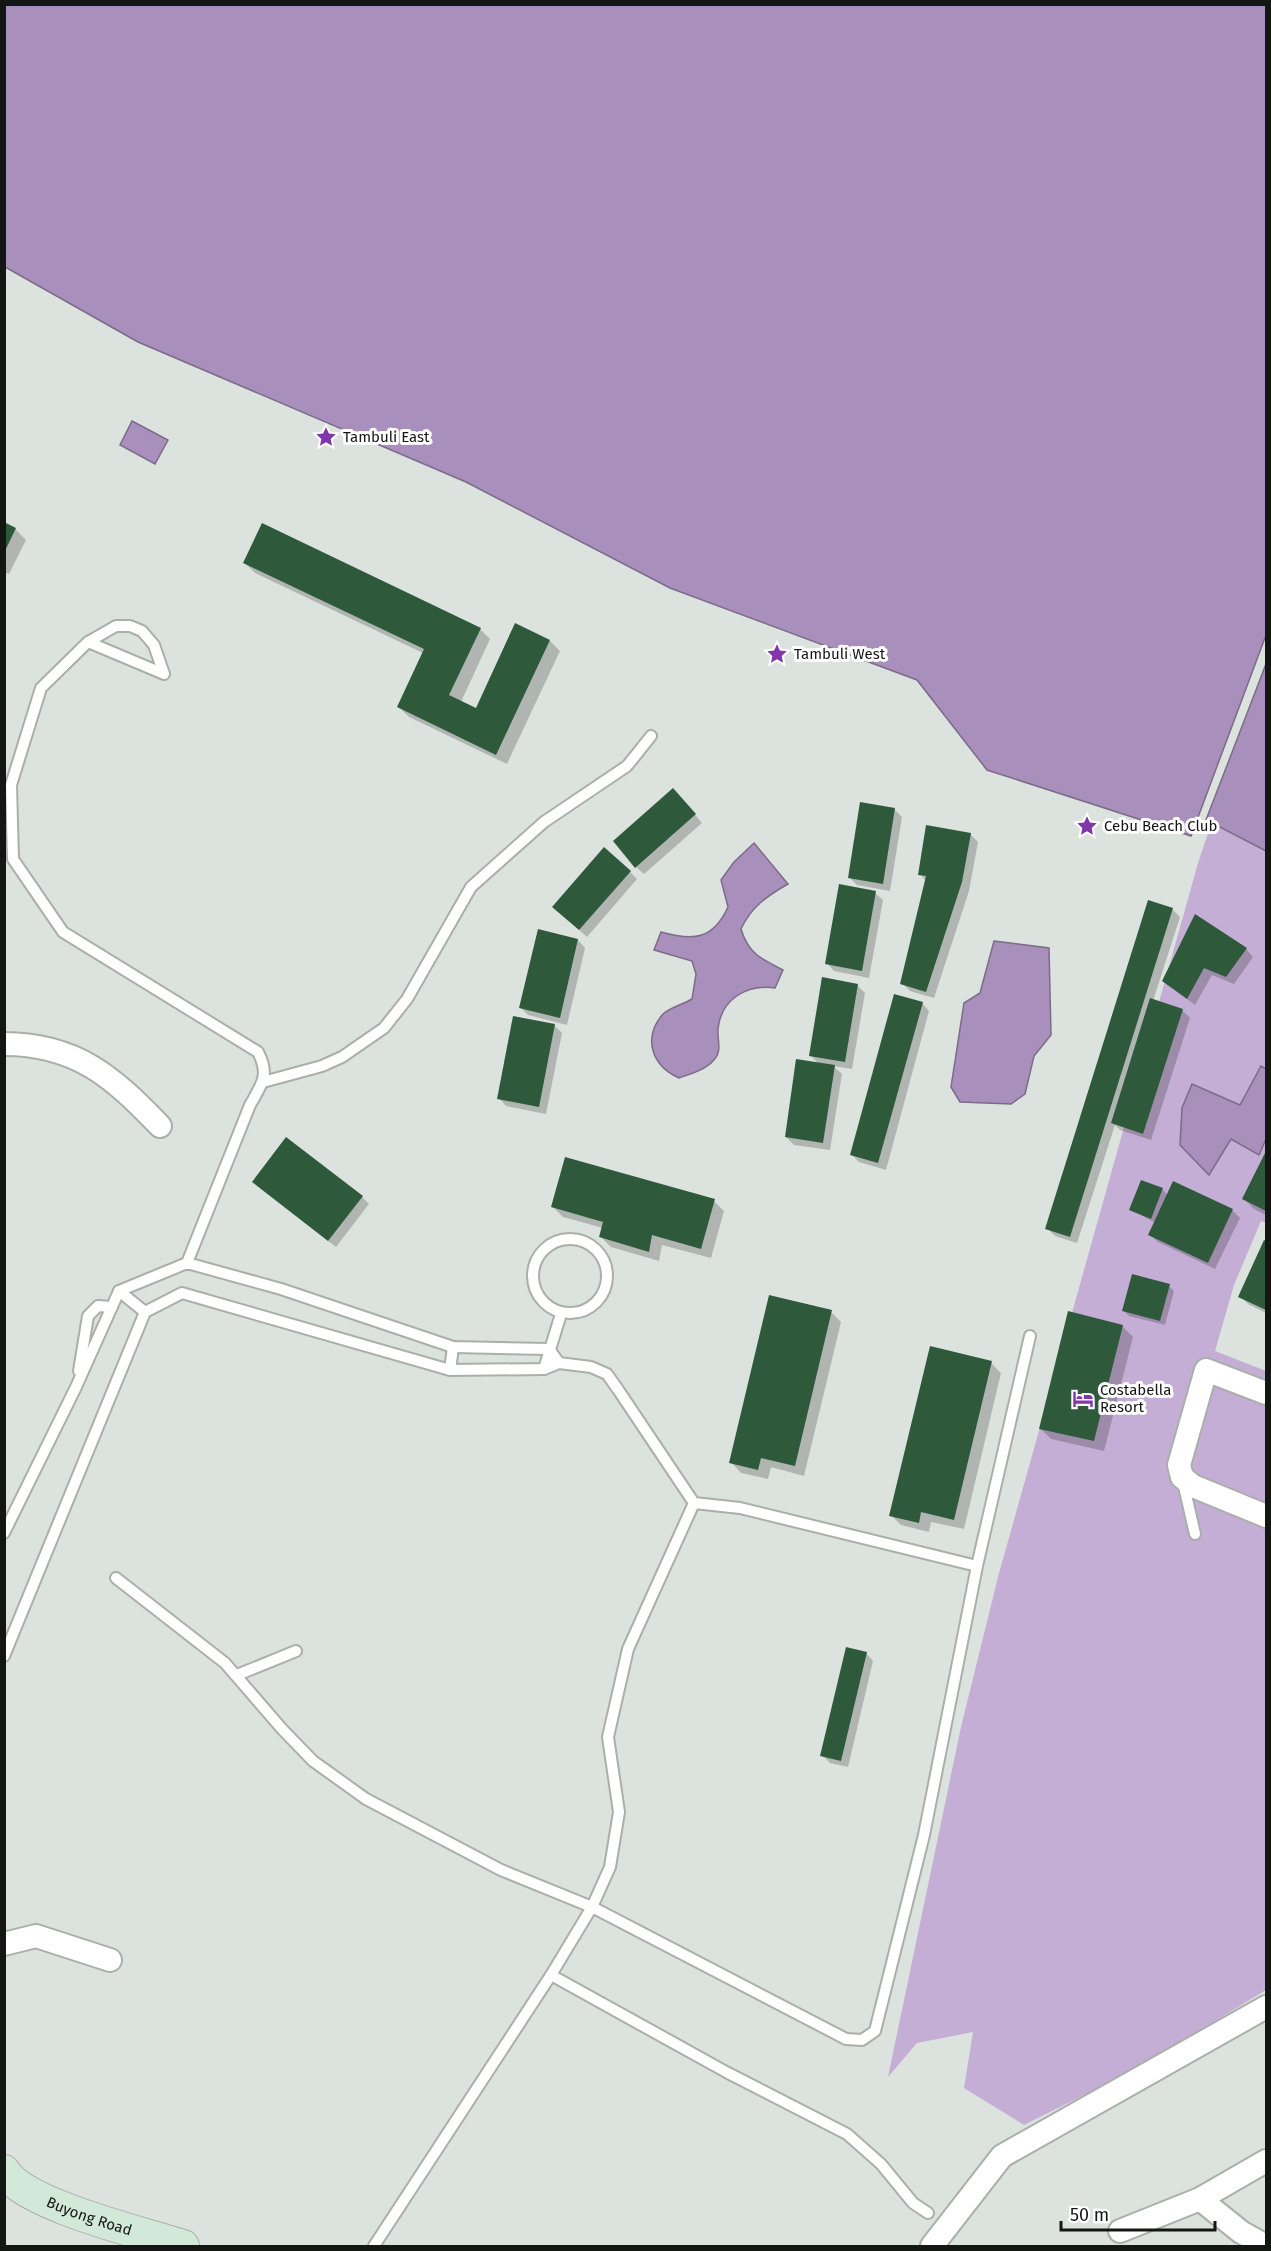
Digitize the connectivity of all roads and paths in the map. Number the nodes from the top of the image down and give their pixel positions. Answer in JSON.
{"nodes":[{"id":1,"x":88,"y":642,"type":"junction"},
{"id":2,"x":651,"y":736,"type":"dead end"},
{"id":3,"x":4,"y":849,"type":"edge"},
{"id":4,"x":13,"y":859,"type":"junction"},
{"id":5,"x":4,"y":1044,"type":"edge"},
{"id":6,"x":263,"y":1082,"type":"junction"},
{"id":7,"x":160,"y":1126,"type":"dead end"},
{"id":8,"x":187,"y":1263,"type":"junction"},
{"id":9,"x":119,"y":1291,"type":"junction"},
{"id":10,"x":112,"y":1307,"type":"junction"},
{"id":11,"x":146,"y":1312,"type":"junction"},
{"id":12,"x":561,"y":1314,"type":"junction"},
{"id":13,"x":1030,"y":1336,"type":"dead end"},
{"id":14,"x":453,"y":1347,"type":"junction"},
{"id":15,"x":490,"y":1349,"type":"junction"},
{"id":16,"x":549,"y":1349,"type":"junction"},
{"id":17,"x":559,"y":1363,"type":"junction"},
{"id":18,"x":544,"y":1369,"type":"junction"},
{"id":19,"x":450,"y":1370,"type":"junction"},
{"id":20,"x":486,"y":1371,"type":"junction"},
{"id":21,"x":76,"y":1387,"type":"junction"},
{"id":22,"x":1266,"y":1393,"type":"edge"},
{"id":23,"x":1182,"y":1477,"type":"junction"},
{"id":24,"x":694,"y":1503,"type":"junction"},
{"id":25,"x":1266,"y":1516,"type":"edge"},
{"id":26,"x":4,"y":1533,"type":"edge"},
{"id":27,"x":1195,"y":1534,"type":"dead end"},
{"id":28,"x":977,"y":1566,"type":"junction"},
{"id":29,"x":116,"y":1578,"type":"dead end"},
{"id":30,"x":296,"y":1651,"type":"dead end"},
{"id":31,"x":4,"y":1656,"type":"edge"},
{"id":32,"x":237,"y":1676,"type":"junction"},
{"id":33,"x":592,"y":1907,"type":"junction"},
{"id":34,"x":4,"y":1944,"type":"edge"},
{"id":35,"x":110,"y":1960,"type":"dead end"},
{"id":36,"x":551,"y":1975,"type":"junction"},
{"id":37,"x":1266,"y":2007,"type":"edge"},
{"id":38,"x":1266,"y":2162,"type":"edge"},
{"id":39,"x":6,"y":2176,"type":"edge"},
{"id":40,"x":1200,"y":2199,"type":"junction"},
{"id":41,"x":928,"y":2213,"type":"dead end"},
{"id":42,"x":1119,"y":2231,"type":"dead end"},
{"id":43,"x":183,"y":2247,"type":"edge"},
{"id":44,"x":374,"y":2247,"type":"edge"},
{"id":45,"x":932,"y":2247,"type":"edge"},
{"id":46,"x":1266,"y":2247,"type":"edge"}],
"edges":[{"from":1,"to":1,"type":"lane"},
{"from":1,"to":4,"type":"lane"},
{"from":2,"to":6,"type":"lane"},
{"from":3,"to":4,"type":"lane"},
{"from":4,"to":6,"type":"lane"},
{"from":5,"to":7,"type":"street"},
{"from":6,"to":8,"type":"lane"},
{"from":8,"to":9,"type":"lane"},
{"from":8,"to":14,"type":"lane"},
{"from":9,"to":10,"type":"lane"},
{"from":9,"to":11,"type":"lane"},
{"from":10,"to":21,"type":"lane"},
{"from":10,"to":21,"type":"lane"},
{"from":11,"to":19,"type":"lane"},
{"from":11,"to":31,"type":"lane"},
{"from":12,"to":12,"type":"lane"},
{"from":12,"to":16,"type":"lane"},
{"from":13,"to":28,"type":"lane"},
{"from":14,"to":15,"type":"lane"},
{"from":14,"to":19,"type":"lane"},
{"from":15,"to":16,"type":"lane"},
{"from":15,"to":20,"type":"lane"},
{"from":16,"to":17,"type":"lane"},
{"from":16,"to":18,"type":"lane"},
{"from":17,"to":18,"type":"lane"},
{"from":17,"to":24,"type":"lane"},
{"from":18,"to":20,"type":"lane"},
{"from":19,"to":20,"type":"lane"},
{"from":21,"to":26,"type":"lane"},
{"from":22,"to":23,"type":"street"},
{"from":23,"to":25,"type":"street"},
{"from":23,"to":27,"type":"lane"},
{"from":24,"to":28,"type":"lane"},
{"from":24,"to":33,"type":"lane"},
{"from":28,"to":33,"type":"lane"},
{"from":29,"to":32,"type":"lane"},
{"from":30,"to":32,"type":"lane"},
{"from":32,"to":33,"type":"lane"},
{"from":33,"to":36,"type":"lane"},
{"from":34,"to":35,"type":"street"},
{"from":36,"to":41,"type":"lane"},
{"from":36,"to":44,"type":"lane"},
{"from":37,"to":45,"type":"street"},
{"from":38,"to":40,"type":"street"},
{"from":39,"to":43,"type":"street","name":"Buyong Road"},
{"from":40,"to":42,"type":"street"},
{"from":40,"to":46,"type":"street"}]}
